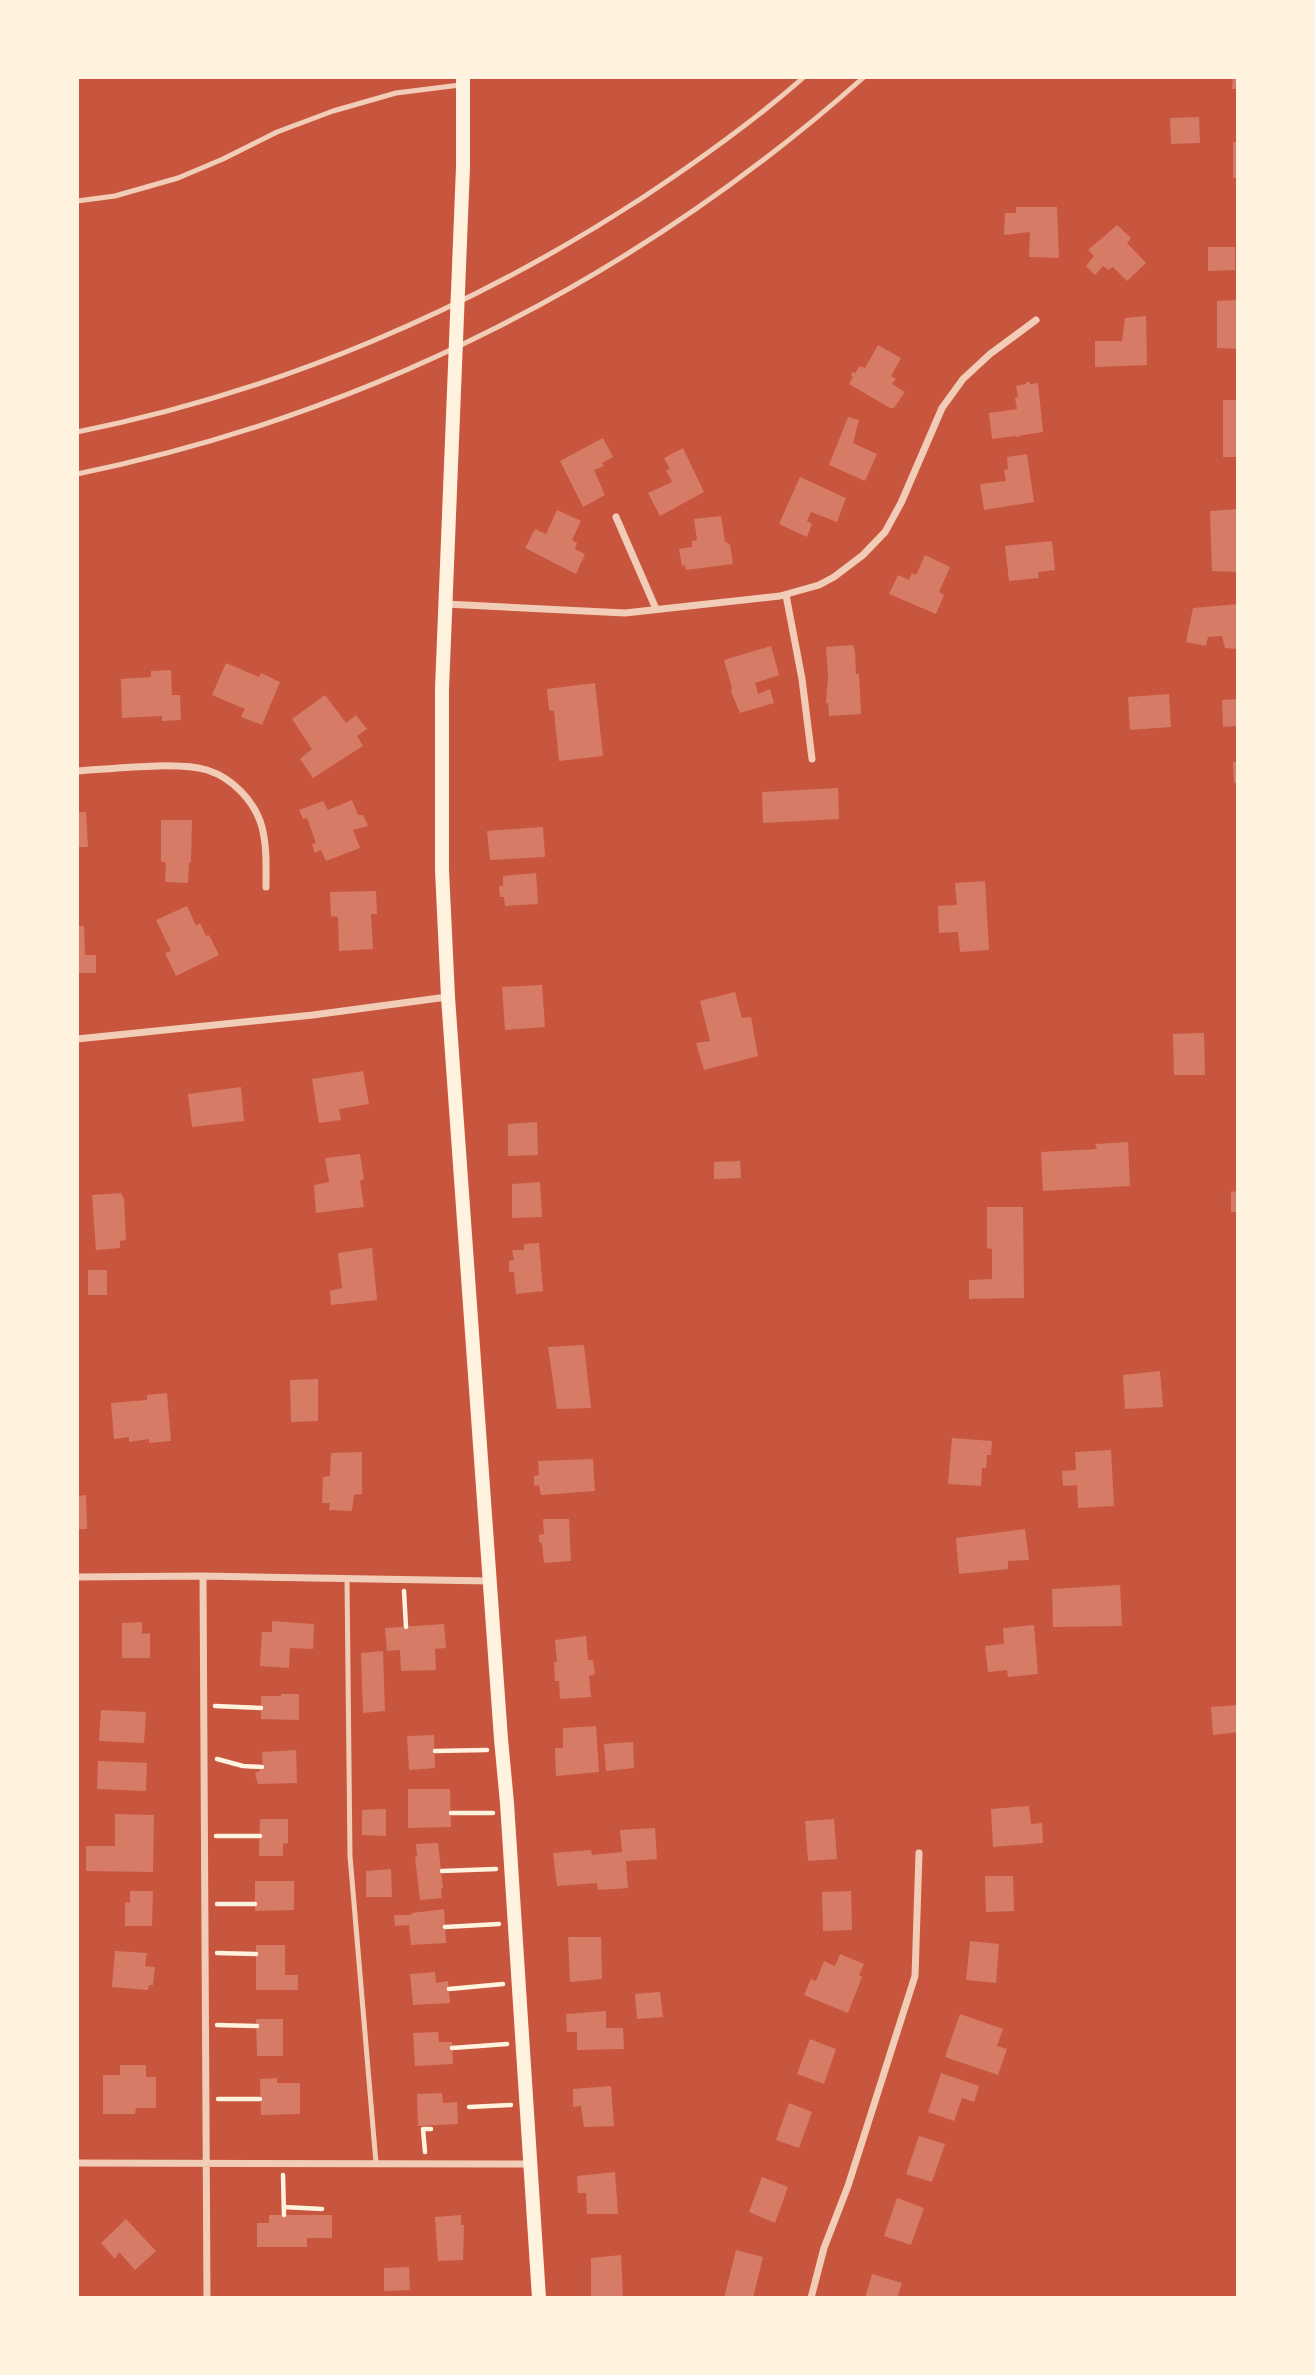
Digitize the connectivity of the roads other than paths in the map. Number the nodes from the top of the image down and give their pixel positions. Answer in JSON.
{"nodes":[{"id":1,"x":804,"y":77,"type":"edge"},
{"id":2,"x":864,"y":77,"type":"edge"},
{"id":3,"x":463,"y":81,"type":"edge"},
{"id":4,"x":77,"y":201,"type":"edge"},
{"id":5,"x":1036,"y":320,"type":"dead end"},
{"id":6,"x":77,"y":432,"type":"edge"},
{"id":7,"x":77,"y":474,"type":"edge"},
{"id":8,"x":616,"y":517,"type":"dead end"},
{"id":9,"x":786,"y":595,"type":"junction"},
{"id":10,"x":445,"y":604,"type":"junction"},
{"id":11,"x":656,"y":609,"type":"junction"},
{"id":12,"x":812,"y":759,"type":"dead end"},
{"id":13,"x":77,"y":771,"type":"edge"},
{"id":14,"x":266,"y":887,"type":"dead end"},
{"id":15,"x":448,"y":997,"type":"junction"},
{"id":16,"x":77,"y":1039,"type":"edge"},
{"id":17,"x":203,"y":1576,"type":"junction"},
{"id":18,"x":77,"y":1577,"type":"edge"},
{"id":19,"x":347,"y":1579,"type":"junction"},
{"id":20,"x":490,"y":1581,"type":"junction"},
{"id":21,"x":919,"y":1853,"type":"dead end"},
{"id":22,"x":77,"y":2163,"type":"edge"},
{"id":23,"x":207,"y":2163,"type":"junction"},
{"id":24,"x":376,"y":2163,"type":"junction"},
{"id":25,"x":530,"y":2164,"type":"junction"},
{"id":26,"x":207,"y":2298,"type":"edge"},
{"id":27,"x":539,"y":2298,"type":"edge"},
{"id":28,"x":811,"y":2298,"type":"edge"}],
"edges":[{"from":1,"to":6,"type":"lane"},
{"from":2,"to":7,"type":"lane"},
{"from":3,"to":4,"type":"lane"},
{"from":3,"to":10,"type":"main road"},
{"from":5,"to":9,"type":"street"},
{"from":8,"to":11,"type":"street"},
{"from":9,"to":11,"type":"street"},
{"from":9,"to":12,"type":"street"},
{"from":10,"to":11,"type":"street"},
{"from":10,"to":15,"type":"main road"},
{"from":13,"to":14,"type":"street"},
{"from":15,"to":16,"type":"street"},
{"from":15,"to":20,"type":"main road"},
{"from":17,"to":18,"type":"street"},
{"from":17,"to":19,"type":"street"},
{"from":17,"to":23,"type":"street"},
{"from":19,"to":20,"type":"street"},
{"from":19,"to":24,"type":"lane"},
{"from":20,"to":25,"type":"main road"},
{"from":21,"to":28,"type":"street"},
{"from":22,"to":23,"type":"street"},
{"from":23,"to":24,"type":"street"},
{"from":23,"to":26,"type":"street"},
{"from":24,"to":25,"type":"street"},
{"from":25,"to":27,"type":"main road"}]}
